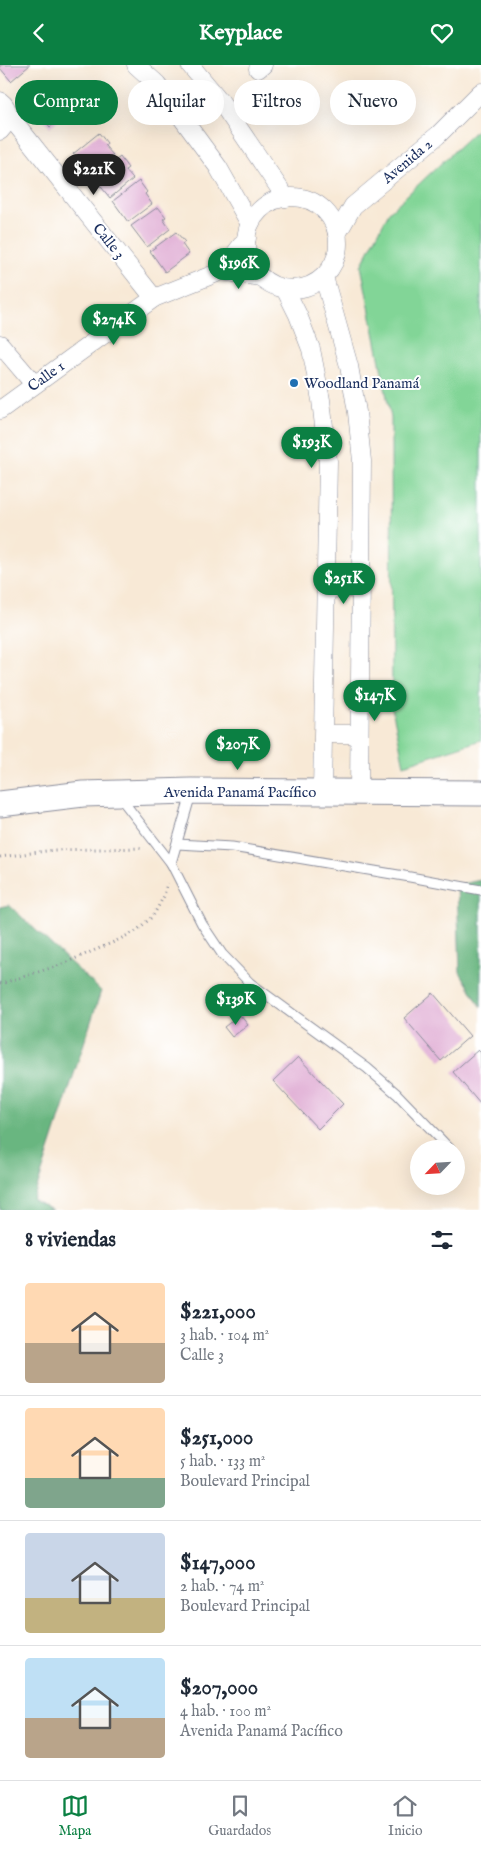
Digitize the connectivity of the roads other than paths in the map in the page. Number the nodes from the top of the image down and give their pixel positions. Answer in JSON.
{"nodes":[{"id":1,"x":136,"y":65,"type":"edge"},
{"id":2,"x":190,"y":65,"type":"edge"},
{"id":3,"x":481,"y":92,"type":"edge"},
{"id":4,"x":4,"y":107,"type":"edge"},
{"id":5,"x":0,"y":131,"type":"edge"},
{"id":6,"x":286,"y":197,"type":"junction"},
{"id":7,"x":319,"y":206,"type":"junction"},
{"id":8,"x":353,"y":206,"type":"junction"},
{"id":9,"x":249,"y":231,"type":"junction"},
{"id":10,"x":337,"y":234,"type":"junction"},
{"id":11,"x":222,"y":271,"type":"junction"},
{"id":12,"x":260,"y":277,"type":"junction"},
{"id":13,"x":324,"y":277,"type":"junction"},
{"id":14,"x":286,"y":289,"type":"junction"},
{"id":15,"x":154,"y":298,"type":"junction"},
{"id":16,"x":0,"y":344,"type":"edge"},
{"id":17,"x":34,"y":384,"type":"junction"},
{"id":18,"x":0,"y":410,"type":"edge"},
{"id":19,"x":360,"y":588,"type":"junction"},
{"id":20,"x":326,"y":589,"type":"junction"},
{"id":21,"x":359,"y":733,"type":"junction"},
{"id":22,"x":324,"y":734,"type":"junction"},
{"id":23,"x":191,"y":791,"type":"junction"},
{"id":24,"x":322,"y":792,"type":"junction"},
{"id":25,"x":116,"y":793,"type":"junction"},
{"id":26,"x":359,"y":793,"type":"junction"},
{"id":27,"x":481,"y":793,"type":"edge"},
{"id":28,"x":0,"y":804,"type":"edge"},
{"id":29,"x":177,"y":844,"type":"junction"},
{"id":30,"x":171,"y":863,"type":"junction"},
{"id":31,"x":481,"y":890,"type":"edge"},
{"id":32,"x":441,"y":1140,"type":"edge"}],
"edges":[{"from":1,"to":9,"type":"street"},
{"from":2,"to":6,"type":"street"},
{"from":3,"to":8,"type":"street","name":"Avenida 2"},
{"from":4,"to":5,"type":"street","name":"Calle 3"},
{"from":4,"to":15,"type":"street","name":"Calle 3"},
{"from":6,"to":7,"type":"street"},
{"from":6,"to":9,"type":"street"},
{"from":7,"to":8,"type":"street"},
{"from":7,"to":10,"type":"street"},
{"from":8,"to":10,"type":"street","name":"Avenida 2"},
{"from":9,"to":11,"type":"street"},
{"from":9,"to":12,"type":"street"},
{"from":10,"to":13,"type":"street"},
{"from":11,"to":12,"type":"street"},
{"from":11,"to":15,"type":"street","name":"Calle 1"},
{"from":12,"to":14,"type":"street"},
{"from":13,"to":14,"type":"street"},
{"from":13,"to":19,"type":"street"},
{"from":14,"to":20,"type":"street"},
{"from":15,"to":17,"type":"street","name":"Calle 1"},
{"from":16,"to":17,"type":"street"},
{"from":17,"to":18,"type":"street","name":"Calle 1"},
{"from":19,"to":20,"type":"street"},
{"from":19,"to":21,"type":"street"},
{"from":20,"to":22,"type":"street"},
{"from":21,"to":22,"type":"street"},
{"from":21,"to":26,"type":"street"},
{"from":22,"to":24,"type":"street"},
{"from":23,"to":24,"type":"main road","name":"Avenida Panamá Pacífico"},
{"from":23,"to":25,"type":"main road","name":"Avenida Panamá Pacífico"},
{"from":23,"to":29,"type":"lane"},
{"from":24,"to":26,"type":"main road","name":"Avenida Panamá Pacífico"},
{"from":25,"to":28,"type":"main road","name":"Avenida Panamá Pacífico"},
{"from":25,"to":30,"type":"lane"},
{"from":26,"to":27,"type":"main road","name":"Avenida Panamá Pacífico"},
{"from":29,"to":30,"type":"lane"},
{"from":29,"to":31,"type":"lane"},
{"from":30,"to":32,"type":"lane"}]}
